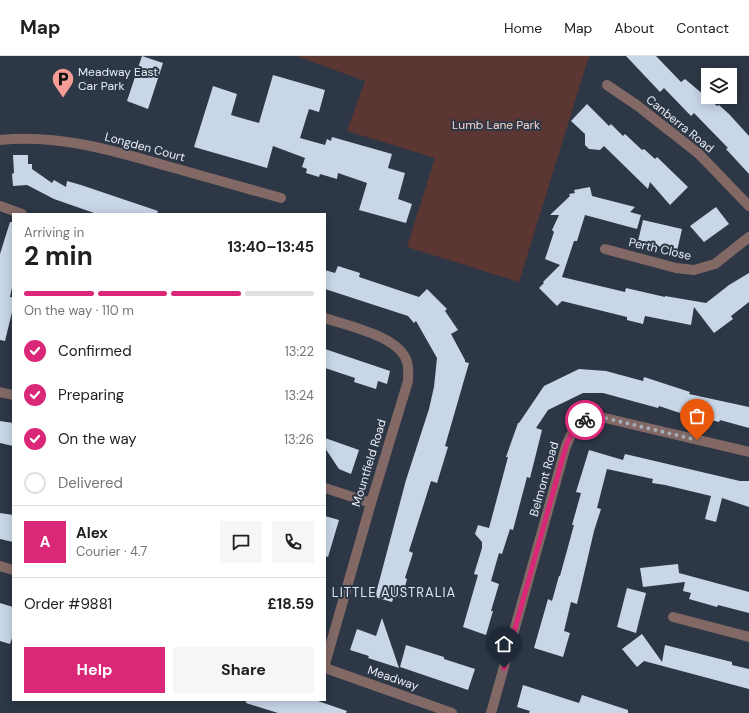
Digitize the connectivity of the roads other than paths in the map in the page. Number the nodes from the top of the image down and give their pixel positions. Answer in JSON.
{"nodes":[{"id":1,"x":607,"y":85,"type":"dead end"},
{"id":2,"x":0,"y":140,"type":"edge"},
{"id":3,"x":280,"y":198,"type":"dead end"},
{"id":4,"x":0,"y":206,"type":"edge"},
{"id":5,"x":749,"y":206,"type":"edge"},
{"id":6,"x":19,"y":213,"type":"edge"},
{"id":7,"x":749,"y":237,"type":"edge"},
{"id":8,"x":605,"y":249,"type":"dead end"},
{"id":9,"x":326,"y":318,"type":"edge"},
{"id":10,"x":0,"y":392,"type":"edge"},
{"id":11,"x":12,"y":396,"type":"edge"},
{"id":12,"x":749,"y":452,"type":"edge"},
{"id":13,"x":326,"y":488,"type":"edge"},
{"id":14,"x":371,"y":503,"type":"junction"},
{"id":15,"x":0,"y":566,"type":"edge"},
{"id":16,"x":12,"y":570,"type":"edge"},
{"id":17,"x":673,"y":617,"type":"dead end"},
{"id":18,"x":749,"y":637,"type":"edge"},
{"id":19,"x":326,"y":660,"type":"edge"},
{"id":20,"x":326,"y":668,"type":"edge"},
{"id":21,"x":452,"y":713,"type":"edge"},
{"id":22,"x":491,"y":713,"type":"edge"}],
"edges":[{"from":1,"to":5,"type":"street","name":"Canberra Road"},
{"from":2,"to":3,"type":"street","name":"Longden Court"},
{"from":4,"to":6,"type":"street"},
{"from":7,"to":8,"type":"street","name":"Perth Close"},
{"from":9,"to":14,"type":"street","name":"Mountfield Road"},
{"from":10,"to":11,"type":"street"},
{"from":12,"to":22,"type":"street","name":"Belmont Road"},
{"from":13,"to":14,"type":"street"},
{"from":14,"to":19,"type":"street","name":"Mountfield Road"},
{"from":15,"to":16,"type":"street"},
{"from":17,"to":18,"type":"street"},
{"from":20,"to":21,"type":"street","name":"Meadway"}]}
